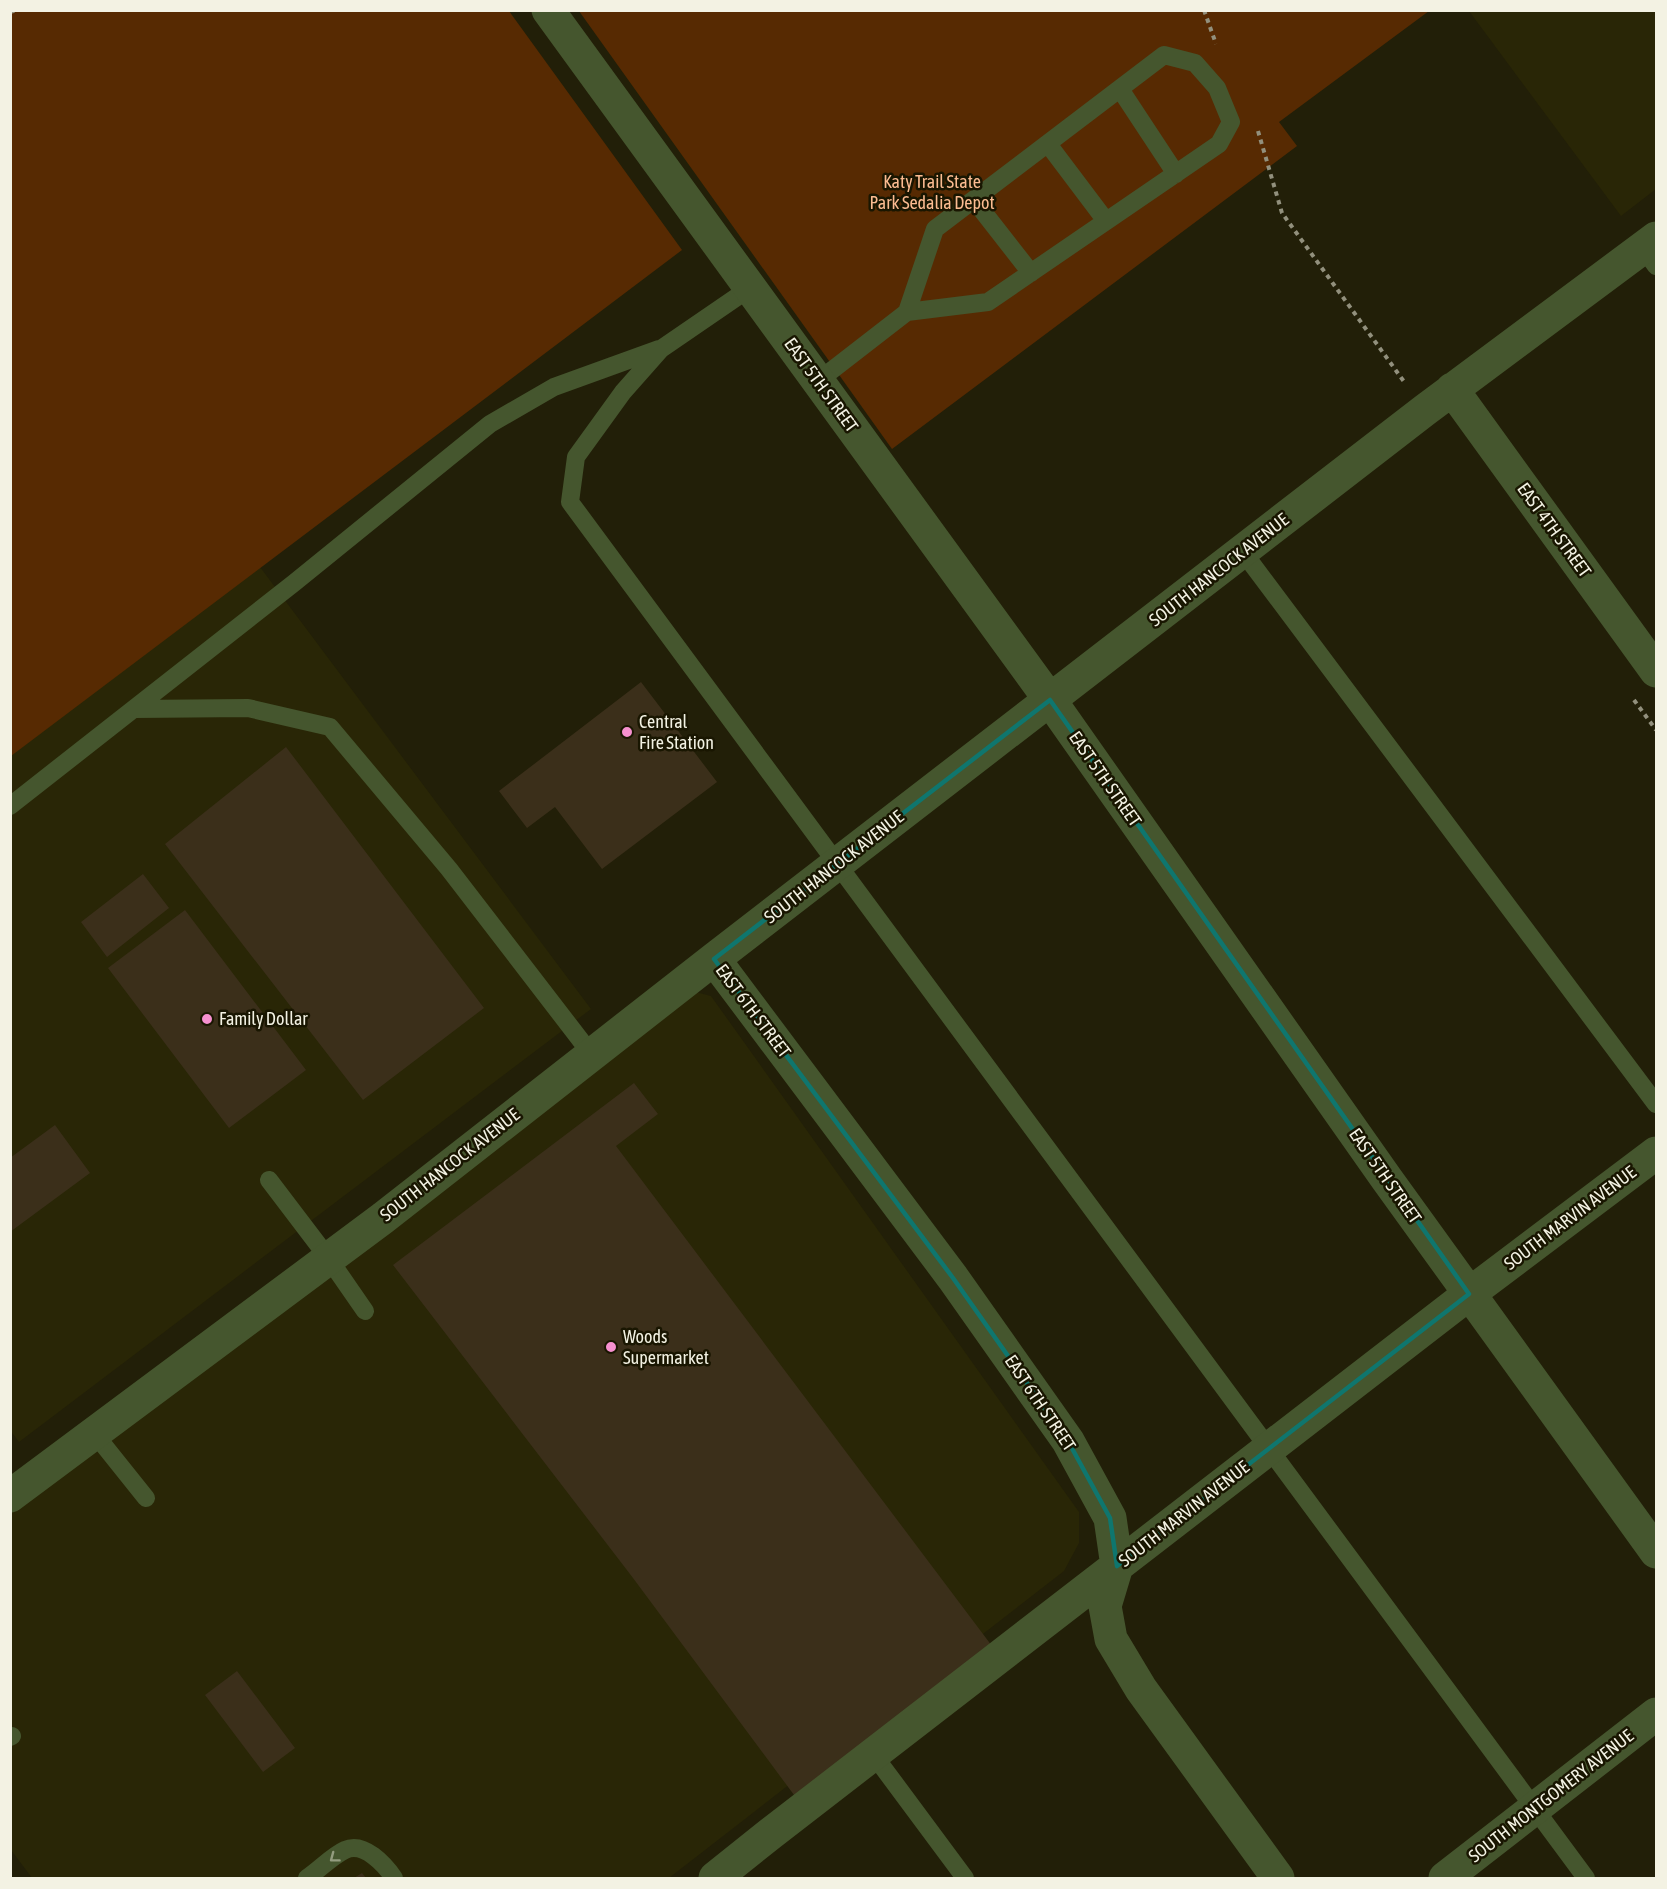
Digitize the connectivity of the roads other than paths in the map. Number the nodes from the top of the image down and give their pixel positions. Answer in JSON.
{"nodes":[{"id":1,"x":548,"y":10,"type":"edge"},
{"id":2,"x":1120,"y":89,"type":"junction"},
{"id":3,"x":1048,"y":144,"type":"junction"},
{"id":4,"x":1176,"y":174,"type":"junction"},
{"id":5,"x":974,"y":200,"type":"junction"},
{"id":6,"x":1106,"y":221,"type":"junction"},
{"id":7,"x":1652,"y":251,"type":"edge"},
{"id":8,"x":1031,"y":273,"type":"junction"},
{"id":9,"x":750,"y":288,"type":"junction"},
{"id":10,"x":907,"y":312,"type":"junction"},
{"id":11,"x":661,"y":349,"type":"junction"},
{"id":12,"x":818,"y":381,"type":"junction"},
{"id":13,"x":1452,"y":389,"type":"junction"},
{"id":14,"x":1243,"y":552,"type":"junction"},
{"id":15,"x":1656,"y":671,"type":"edge"},
{"id":16,"x":1050,"y":700,"type":"junction"},
{"id":17,"x":134,"y":709,"type":"junction"},
{"id":18,"x":10,"y":806,"type":"edge"},
{"id":19,"x":838,"y":863,"type":"junction"},
{"id":20,"x":714,"y":959,"type":"junction"},
{"id":21,"x":592,"y":1055,"type":"junction"},
{"id":22,"x":1656,"y":1104,"type":"edge"},
{"id":23,"x":1656,"y":1153,"type":"edge"},
{"id":24,"x":269,"y":1180,"type":"dead end"},
{"id":25,"x":329,"y":1259,"type":"junction"},
{"id":26,"x":1469,"y":1294,"type":"junction"},
{"id":27,"x":365,"y":1311,"type":"dead end"},
{"id":28,"x":94,"y":1433,"type":"junction"},
{"id":29,"x":1270,"y":1448,"type":"junction"},
{"id":30,"x":10,"y":1496,"type":"edge"},
{"id":31,"x":146,"y":1498,"type":"dead end"},
{"id":32,"x":1656,"y":1552,"type":"edge"},
{"id":33,"x":1117,"y":1566,"type":"junction"},
{"id":34,"x":1656,"y":1714,"type":"edge"},
{"id":35,"x":873,"y":1754,"type":"junction"},
{"id":36,"x":1534,"y":1809,"type":"junction"},
{"id":37,"x":307,"y":1878,"type":"edge"},
{"id":38,"x":394,"y":1878,"type":"edge"},
{"id":39,"x":716,"y":1878,"type":"edge"},
{"id":40,"x":965,"y":1878,"type":"edge"},
{"id":41,"x":1278,"y":1878,"type":"edge"},
{"id":42,"x":1445,"y":1878,"type":"edge"},
{"id":43,"x":1586,"y":1878,"type":"edge"}],
"edges":[{"from":1,"to":9,"type":"street","name":"EAST 5TH STREET"},
{"from":2,"to":3,"type":"lane"},
{"from":2,"to":4,"type":"lane"},
{"from":2,"to":4,"type":"lane"},
{"from":3,"to":5,"type":"lane"},
{"from":3,"to":6,"type":"lane"},
{"from":4,"to":6,"type":"lane"},
{"from":5,"to":8,"type":"lane"},
{"from":5,"to":10,"type":"lane"},
{"from":6,"to":8,"type":"lane"},
{"from":7,"to":13,"type":"street","name":"SOUTH HANCOCK AVENUE"},
{"from":8,"to":10,"type":"lane"},
{"from":9,"to":11,"type":"lane"},
{"from":9,"to":12,"type":"street","name":"EAST 5TH STREET"},
{"from":10,"to":12,"type":"lane"},
{"from":11,"to":17,"type":"lane"},
{"from":11,"to":19,"type":"lane"},
{"from":12,"to":16,"type":"street","name":"EAST 5TH STREET"},
{"from":13,"to":14,"type":"street","name":"SOUTH HANCOCK AVENUE"},
{"from":13,"to":15,"type":"street","name":"EAST 4TH STREET"},
{"from":14,"to":16,"type":"street","name":"SOUTH HANCOCK AVENUE"},
{"from":14,"to":22,"type":"lane"},
{"from":16,"to":19,"type":"street","name":"SOUTH HANCOCK AVENUE"},
{"from":16,"to":26,"type":"street","name":"EAST 5TH STREET"},
{"from":17,"to":18,"type":"lane"},
{"from":17,"to":21,"type":"lane"},
{"from":19,"to":20,"type":"street","name":"SOUTH HANCOCK AVENUE"},
{"from":19,"to":29,"type":"lane"},
{"from":20,"to":21,"type":"street","name":"SOUTH HANCOCK AVENUE"},
{"from":20,"to":33,"type":"street","name":"EAST 6TH STREET"},
{"from":21,"to":25,"type":"street","name":"SOUTH HANCOCK AVENUE"},
{"from":23,"to":26,"type":"street","name":"SOUTH MARVIN AVENUE"},
{"from":24,"to":25,"type":"lane"},
{"from":25,"to":27,"type":"lane"},
{"from":25,"to":28,"type":"street","name":"SOUTH HANCOCK AVENUE"},
{"from":26,"to":29,"type":"street","name":"SOUTH MARVIN AVENUE"},
{"from":26,"to":32,"type":"street","name":"EAST 5TH STREET"},
{"from":28,"to":30,"type":"street","name":"SOUTH HANCOCK AVENUE"},
{"from":28,"to":31,"type":"lane"},
{"from":29,"to":33,"type":"street","name":"SOUTH MARVIN AVENUE"},
{"from":29,"to":36,"type":"lane"},
{"from":33,"to":35,"type":"street","name":"SOUTH MARVIN AVENUE"},
{"from":33,"to":41,"type":"street","name":"EAST 6TH STREET"},
{"from":34,"to":36,"type":"street","name":"SOUTH MONTGOMERY AVENUE"},
{"from":35,"to":39,"type":"street","name":"SOUTH MARVIN AVENUE"},
{"from":35,"to":40,"type":"lane"},
{"from":36,"to":42,"type":"street","name":"SOUTH MONTGOMERY AVENUE"},
{"from":36,"to":43,"type":"lane"},
{"from":38,"to":37,"type":"lane","one_way":true}]}
